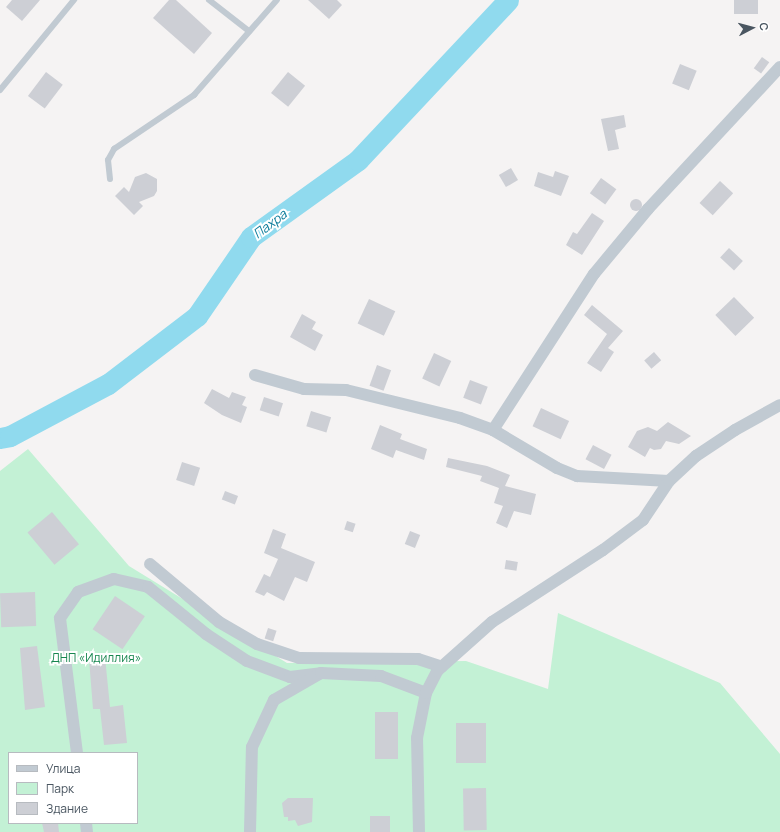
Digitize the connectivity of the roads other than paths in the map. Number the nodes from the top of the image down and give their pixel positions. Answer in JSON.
{"nodes":[{"id":1,"x":74,"y":0,"type":"edge"},
{"id":2,"x":209,"y":0,"type":"edge"},
{"id":3,"x":276,"y":0,"type":"edge"},
{"id":4,"x":249,"y":31,"type":"junction"},
{"id":5,"x":780,"y":67,"type":"edge"},
{"id":6,"x":0,"y":90,"type":"edge"},
{"id":7,"x":110,"y":179,"type":"dead end"},
{"id":8,"x":255,"y":375,"type":"dead end"},
{"id":9,"x":780,"y":405,"type":"edge"},
{"id":10,"x":493,"y":430,"type":"junction"},
{"id":11,"x":669,"y":481,"type":"junction"},
{"id":12,"x":150,"y":564,"type":"dead end"},
{"id":13,"x":442,"y":667,"type":"junction"},
{"id":14,"x":321,"y":673,"type":"junction"},
{"id":15,"x":426,"y":693,"type":"junction"},
{"id":16,"x":77,"y":752,"type":"edge"},
{"id":17,"x":250,"y":832,"type":"edge"},
{"id":18,"x":419,"y":832,"type":"edge"}],
"edges":[{"from":1,"to":6,"type":"lane"},
{"from":2,"to":4,"type":"lane"},
{"from":3,"to":4,"type":"lane"},
{"from":4,"to":7,"type":"lane"},
{"from":5,"to":10,"type":"street"},
{"from":8,"to":10,"type":"street"},
{"from":9,"to":11,"type":"street"},
{"from":10,"to":11,"type":"street"},
{"from":11,"to":13,"type":"street"},
{"from":12,"to":13,"type":"street"},
{"from":13,"to":15,"type":"street"},
{"from":14,"to":15,"type":"street"},
{"from":14,"to":16,"type":"street"},
{"from":14,"to":17,"type":"street"},
{"from":15,"to":18,"type":"street"}]}
